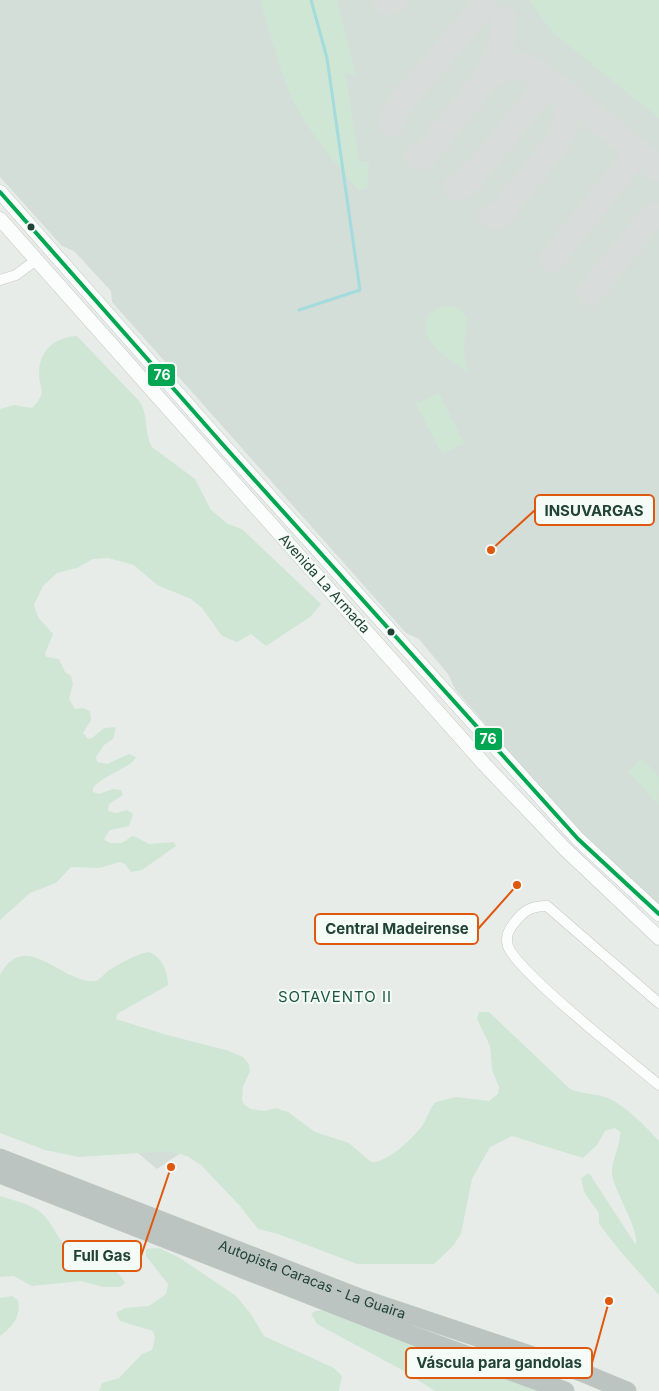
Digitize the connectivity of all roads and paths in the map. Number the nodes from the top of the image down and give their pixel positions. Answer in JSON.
{"nodes":[{"id":1,"x":0,"y":192,"type":"edge"},
{"id":2,"x":0,"y":219,"type":"edge"},
{"id":3,"x":36,"y":260,"type":"junction"},
{"id":4,"x":0,"y":280,"type":"edge"},
{"id":5,"x":659,"y":914,"type":"edge"},
{"id":6,"x":654,"y":933,"type":"edge"},
{"id":7,"x":659,"y":942,"type":"edge"},
{"id":8,"x":659,"y":1003,"type":"edge"},
{"id":9,"x":659,"y":1086,"type":"edge"},
{"id":10,"x":0,"y":1158,"type":"edge"},
{"id":11,"x":0,"y":1174,"type":"edge"},
{"id":12,"x":565,"y":1391,"type":"edge"},
{"id":13,"x":627,"y":1391,"type":"edge"}],
"edges":[{"from":1,"to":5,"type":"main road","name":"Avenida La Armada"},
{"from":2,"to":3,"type":"main road","name":"Avenida La Armada"},
{"from":3,"to":4,"type":"street"},
{"from":3,"to":6,"type":"main road","name":"Avenida La Armada"},
{"from":6,"to":7,"type":"street"},
{"from":8,"to":9,"type":"street"},
{"from":10,"to":13,"type":"highway","name":"Autopista Caracas - La Guaira"},
{"from":11,"to":12,"type":"highway","name":"Autopista Caracas - La Guaira"}]}
